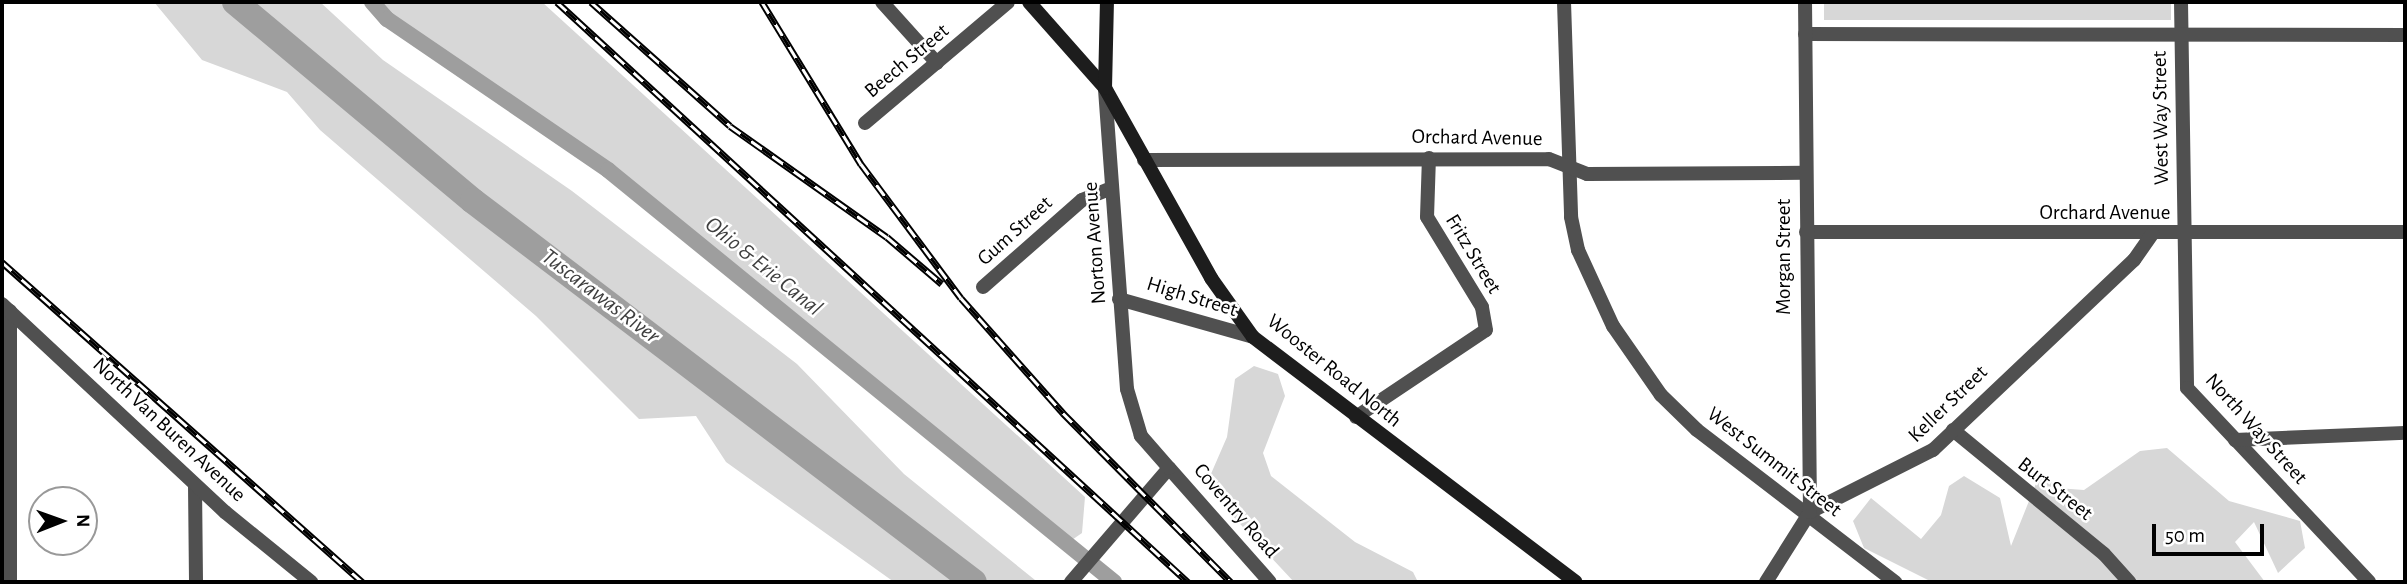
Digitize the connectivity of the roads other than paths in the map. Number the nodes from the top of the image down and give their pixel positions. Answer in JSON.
{"nodes":[{"id":1,"x":882,"y":2,"type":"edge"},
{"id":2,"x":1009,"y":2,"type":"edge"},
{"id":3,"x":1029,"y":2,"type":"edge"},
{"id":4,"x":1107,"y":2,"type":"edge"},
{"id":5,"x":1564,"y":2,"type":"edge"},
{"id":6,"x":1805,"y":2,"type":"edge"},
{"id":7,"x":2181,"y":2,"type":"edge"},
{"id":8,"x":1805,"y":34,"type":"junction"},
{"id":9,"x":2181,"y":34,"type":"junction"},
{"id":10,"x":2405,"y":35,"type":"edge"},
{"id":11,"x":937,"y":63,"type":"junction"},
{"id":12,"x":1105,"y":88,"type":"junction"},
{"id":13,"x":865,"y":123,"type":"dead end"},
{"id":14,"x":1429,"y":158,"type":"junction"},
{"id":15,"x":1144,"y":160,"type":"junction"},
{"id":16,"x":1566,"y":161,"type":"junction"},
{"id":17,"x":1805,"y":173,"type":"junction"},
{"id":18,"x":1112,"y":188,"type":"junction"},
{"id":19,"x":1806,"y":232,"type":"junction"},
{"id":20,"x":2405,"y":232,"type":"edge"},
{"id":21,"x":2183,"y":233,"type":"junction"},
{"id":22,"x":2152,"y":234,"type":"junction"},
{"id":23,"x":984,"y":287,"type":"dead end"},
{"id":24,"x":1119,"y":299,"type":"junction"},
{"id":25,"x":6,"y":308,"type":"edge"},
{"id":26,"x":1253,"y":337,"type":"junction"},
{"id":27,"x":1356,"y":417,"type":"junction"},
{"id":28,"x":1953,"y":430,"type":"junction"},
{"id":29,"x":2405,"y":433,"type":"edge"},
{"id":30,"x":2235,"y":440,"type":"junction"},
{"id":31,"x":1169,"y":468,"type":"junction"},
{"id":32,"x":195,"y":485,"type":"junction"},
{"id":33,"x":1810,"y":512,"type":"junction"},
{"id":34,"x":1074,"y":579,"type":"edge"},
{"id":35,"x":10,"y":582,"type":"edge"},
{"id":36,"x":196,"y":582,"type":"edge"},
{"id":37,"x":311,"y":582,"type":"edge"},
{"id":38,"x":1270,"y":582,"type":"edge"},
{"id":39,"x":1576,"y":582,"type":"edge"},
{"id":40,"x":1766,"y":582,"type":"edge"},
{"id":41,"x":1895,"y":582,"type":"edge"},
{"id":42,"x":2129,"y":582,"type":"edge"},
{"id":43,"x":2369,"y":582,"type":"edge"}],
"edges":[{"from":1,"to":11,"type":"street"},
{"from":2,"to":11,"type":"street","name":"Beech Street"},
{"from":3,"to":12,"type":"main road","name":"Wooster Road North"},
{"from":4,"to":12,"type":"main road","name":"Norton Avenue"},
{"from":5,"to":16,"type":"street","name":"West Summit Street"},
{"from":6,"to":8,"type":"street","name":"Morgan Street"},
{"from":7,"to":9,"type":"street","name":"West Way Street"},
{"from":8,"to":9,"type":"street"},
{"from":8,"to":17,"type":"street","name":"Morgan Street"},
{"from":9,"to":10,"type":"street"},
{"from":9,"to":21,"type":"street","name":"West Way Street"},
{"from":11,"to":13,"type":"street","name":"Beech Street"},
{"from":12,"to":15,"type":"main road","name":"Wooster Road North"},
{"from":12,"to":18,"type":"street","name":"Norton Avenue"},
{"from":14,"to":15,"type":"street","name":"Orchard Avenue"},
{"from":14,"to":16,"type":"street","name":"Orchard Avenue"},
{"from":14,"to":27,"type":"street","name":"Fritz Street"},
{"from":15,"to":26,"type":"main road","name":"Wooster Road North"},
{"from":16,"to":17,"type":"street","name":"Orchard Avenue"},
{"from":16,"to":33,"type":"street","name":"West Summit Street"},
{"from":17,"to":19,"type":"street","name":"Morgan Street"},
{"from":18,"to":23,"type":"street","name":"Gum Street"},
{"from":18,"to":24,"type":"street","name":"Norton Avenue"},
{"from":19,"to":22,"type":"street","name":"Orchard Avenue"},
{"from":19,"to":33,"type":"street","name":"Morgan Street"},
{"from":20,"to":21,"type":"street","name":"Orchard Avenue"},
{"from":21,"to":22,"type":"street","name":"Orchard Avenue"},
{"from":21,"to":30,"type":"street","name":"North Way Street"},
{"from":22,"to":28,"type":"street","name":"Keller Street"},
{"from":24,"to":26,"type":"street","name":"High Street"},
{"from":24,"to":31,"type":"street","name":"Norton Avenue"},
{"from":25,"to":32,"type":"street","name":"North Van Buren Avenue"},
{"from":25,"to":35,"type":"street"},
{"from":26,"to":27,"type":"main road","name":"Wooster Road North"},
{"from":27,"to":39,"type":"main road","name":"Wooster Road North"},
{"from":28,"to":33,"type":"street","name":"Keller Street"},
{"from":28,"to":42,"type":"street","name":"Burt Street"},
{"from":29,"to":30,"type":"street"},
{"from":30,"to":43,"type":"street","name":"North Way Street"},
{"from":31,"to":34,"type":"street"},
{"from":31,"to":38,"type":"street","name":"Coventry Road"},
{"from":32,"to":36,"type":"street"},
{"from":32,"to":37,"type":"street","name":"North Van Buren Avenue"},
{"from":33,"to":40,"type":"street"},
{"from":33,"to":41,"type":"street","name":"West Summit Street"}]}
